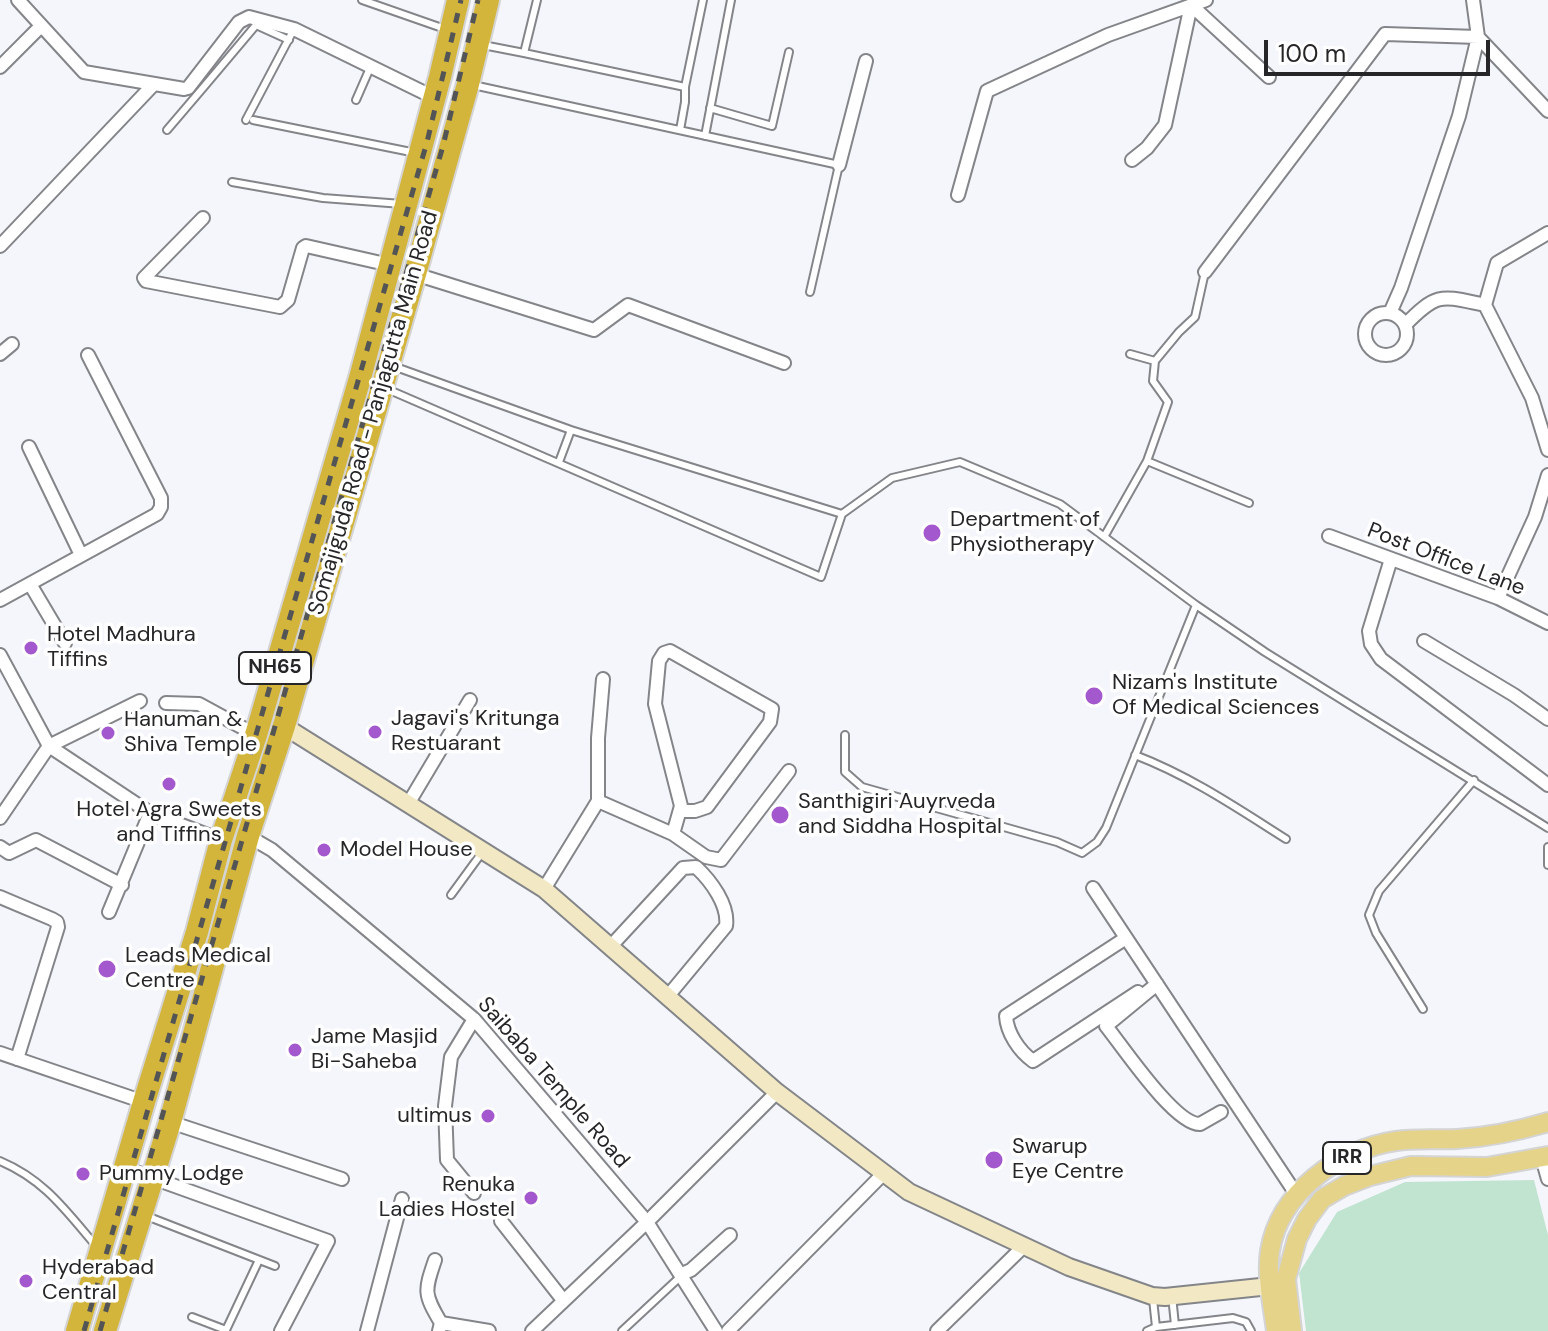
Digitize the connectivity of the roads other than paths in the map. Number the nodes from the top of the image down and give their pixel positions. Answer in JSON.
{"nodes":[{"id":1,"x":18,"y":0,"type":"edge"},
{"id":2,"x":362,"y":0,"type":"edge"},
{"id":3,"x":458,"y":0,"type":"edge"},
{"id":4,"x":488,"y":0,"type":"edge"},
{"id":5,"x":537,"y":0,"type":"edge"},
{"id":6,"x":703,"y":0,"type":"edge"},
{"id":7,"x":731,"y":0,"type":"edge"},
{"id":8,"x":1206,"y":0,"type":"edge"},
{"id":9,"x":1473,"y":0,"type":"edge"},
{"id":10,"x":1191,"y":5,"type":"junction"},
{"id":11,"x":41,"y":26,"type":"junction"},
{"id":12,"x":451,"y":31,"type":"junction"},
{"id":13,"x":291,"y":35,"type":"junction"},
{"id":14,"x":1478,"y":37,"type":"junction"},
{"id":15,"x":478,"y":44,"type":"junction"},
{"id":16,"x":789,"y":52,"type":"dead end"},
{"id":17,"x":524,"y":53,"type":"junction"},
{"id":18,"x":866,"y":61,"type":"dead end"},
{"id":19,"x":0,"y":67,"type":"edge"},
{"id":20,"x":370,"y":68,"type":"junction"},
{"id":21,"x":1269,"y":77,"type":"dead end"},
{"id":22,"x":154,"y":84,"type":"junction"},
{"id":23,"x":199,"y":84,"type":"junction"},
{"id":24,"x":468,"y":84,"type":"junction"},
{"id":25,"x":685,"y":87,"type":"junction"},
{"id":26,"x":435,"y":98,"type":"junction"},
{"id":27,"x":356,"y":100,"type":"dead end"},
{"id":28,"x":710,"y":108,"type":"junction"},
{"id":29,"x":1548,"y":111,"type":"edge"},
{"id":30,"x":167,"y":130,"type":"dead end"},
{"id":31,"x":680,"y":130,"type":"junction"},
{"id":32,"x":705,"y":136,"type":"junction"},
{"id":33,"x":419,"y":154,"type":"junction"},
{"id":34,"x":1132,"y":160,"type":"dead end"},
{"id":35,"x":839,"y":165,"type":"junction"},
{"id":36,"x":232,"y":182,"type":"dead end"},
{"id":37,"x":958,"y":195,"type":"dead end"},
{"id":38,"x":405,"y":205,"type":"junction"},
{"id":39,"x":203,"y":218,"type":"dead end"},
{"id":40,"x":1548,"y":233,"type":"edge"},
{"id":41,"x":0,"y":246,"type":"edge"},
{"id":42,"x":392,"y":256,"type":"junction"},
{"id":43,"x":418,"y":263,"type":"junction"},
{"id":44,"x":1205,"y":272,"type":"joint"},
{"id":45,"x":810,"y":292,"type":"dead end"},
{"id":46,"x":1485,"y":305,"type":"junction"},
{"id":47,"x":1390,"y":313,"type":"junction"},
{"id":48,"x":1405,"y":325,"type":"junction"},
{"id":49,"x":12,"y":344,"type":"dead end"},
{"id":50,"x":0,"y":354,"type":"edge"},
{"id":51,"x":1130,"y":354,"type":"dead end"},
{"id":52,"x":88,"y":355,"type":"dead end"},
{"id":53,"x":1155,"y":361,"type":"junction"},
{"id":54,"x":784,"y":363,"type":"dead end"},
{"id":55,"x":384,"y":375,"type":"junction"},
{"id":56,"x":571,"y":430,"type":"junction"},
{"id":57,"x":29,"y":447,"type":"dead end"},
{"id":58,"x":1548,"y":450,"type":"edge"},
{"id":59,"x":1147,"y":461,"type":"junction"},
{"id":60,"x":559,"y":462,"type":"junction"},
{"id":61,"x":1548,"y":475,"type":"edge"},
{"id":62,"x":1249,"y":503,"type":"dead end"},
{"id":63,"x":842,"y":514,"type":"junction"},
{"id":64,"x":1329,"y":536,"type":"dead end"},
{"id":65,"x":1104,"y":537,"type":"junction"},
{"id":66,"x":81,"y":555,"type":"junction"},
{"id":67,"x":1391,"y":559,"type":"junction"},
{"id":68,"x":30,"y":584,"type":"junction"},
{"id":69,"x":1,"y":597,"type":"edge"},
{"id":70,"x":1498,"y":598,"type":"junction"},
{"id":71,"x":1196,"y":605,"type":"junction"},
{"id":72,"x":1548,"y":623,"type":"edge"},
{"id":73,"x":1424,"y":641,"type":"dead end"},
{"id":74,"x":65,"y":643,"type":"dead end"},
{"id":75,"x":0,"y":655,"type":"edge"},
{"id":76,"x":603,"y":679,"type":"dead end"},
{"id":77,"x":470,"y":700,"type":"dead end"},
{"id":78,"x":140,"y":701,"type":"dead end"},
{"id":79,"x":166,"y":703,"type":"dead end"},
{"id":80,"x":1548,"y":719,"type":"edge"},
{"id":81,"x":284,"y":726,"type":"junction"},
{"id":82,"x":256,"y":735,"type":"junction"},
{"id":83,"x":845,"y":735,"type":"dead end"},
{"id":84,"x":49,"y":746,"type":"junction"},
{"id":85,"x":1135,"y":755,"type":"junction"},
{"id":86,"x":789,"y":771,"type":"dead end"},
{"id":87,"x":1474,"y":780,"type":"junction"},
{"id":88,"x":1548,"y":785,"type":"edge"},
{"id":89,"x":598,"y":801,"type":"junction"},
{"id":90,"x":408,"y":804,"type":"junction"},
{"id":91,"x":680,"y":811,"type":"junction"},
{"id":92,"x":150,"y":813,"type":"junction"},
{"id":93,"x":0,"y":818,"type":"edge"},
{"id":94,"x":1548,"y":828,"type":"edge"},
{"id":95,"x":673,"y":834,"type":"junction"},
{"id":96,"x":248,"y":836,"type":"junction"},
{"id":97,"x":1286,"y":839,"type":"dead end"},
{"id":98,"x":221,"y":840,"type":"junction"},
{"id":99,"x":0,"y":847,"type":"edge"},
{"id":100,"x":1548,"y":847,"type":"edge"},
{"id":101,"x":483,"y":851,"type":"junction"},
{"id":102,"x":1548,"y":865,"type":"edge"},
{"id":103,"x":122,"y":885,"type":"junction"},
{"id":104,"x":1093,"y":888,"type":"dead end"},
{"id":105,"x":544,"y":889,"type":"junction"},
{"id":106,"x":451,"y":895,"type":"dead end"},
{"id":107,"x":0,"y":897,"type":"edge"},
{"id":108,"x":109,"y":912,"type":"dead end"},
{"id":109,"x":1126,"y":938,"type":"junction"},
{"id":110,"x":611,"y":946,"type":"junction"},
{"id":111,"x":1157,"y":984,"type":"junction"},
{"id":112,"x":1138,"y":992,"type":"dead end"},
{"id":113,"x":668,"y":996,"type":"junction"},
{"id":114,"x":1423,"y":1009,"type":"dead end"},
{"id":115,"x":474,"y":1019,"type":"junction"},
{"id":116,"x":0,"y":1053,"type":"edge"},
{"id":117,"x":17,"y":1059,"type":"junction"},
{"id":118,"x":777,"y":1092,"type":"junction"},
{"id":119,"x":144,"y":1102,"type":"junction"},
{"id":120,"x":1221,"y":1112,"type":"dead end"},
{"id":121,"x":170,"y":1122,"type":"junction"},
{"id":122,"x":1548,"y":1122,"type":"edge"},
{"id":123,"x":1545,"y":1157,"type":"edge"},
{"id":124,"x":0,"y":1161,"type":"edge"},
{"id":125,"x":125,"y":1168,"type":"junction"},
{"id":126,"x":884,"y":1173,"type":"junction"},
{"id":127,"x":151,"y":1177,"type":"junction"},
{"id":128,"x":342,"y":1179,"type":"dead end"},
{"id":129,"x":1548,"y":1179,"type":"edge"},
{"id":130,"x":474,"y":1193,"type":"dead end"},
{"id":131,"x":1296,"y":1194,"type":"junction"},
{"id":132,"x":402,"y":1199,"type":"dead end"},
{"id":133,"x":141,"y":1213,"type":"junction"},
{"id":134,"x":501,"y":1221,"type":"dead end"},
{"id":135,"x":647,"y":1222,"type":"junction"},
{"id":136,"x":730,"y":1235,"type":"dead end"},
{"id":137,"x":1024,"y":1246,"type":"junction"},
{"id":138,"x":99,"y":1250,"type":"junction"},
{"id":139,"x":259,"y":1260,"type":"junction"},
{"id":140,"x":435,"y":1260,"type":"dead end"},
{"id":141,"x":275,"y":1266,"type":"dead end"},
{"id":142,"x":682,"y":1274,"type":"junction"},
{"id":143,"x":1270,"y":1286,"type":"junction"},
{"id":144,"x":1152,"y":1296,"type":"junction"},
{"id":145,"x":1172,"y":1296,"type":"junction"},
{"id":146,"x":86,"y":1300,"type":"junction"},
{"id":147,"x":563,"y":1300,"type":"junction"},
{"id":148,"x":192,"y":1317,"type":"dead end"},
{"id":149,"x":1175,"y":1325,"type":"junction"},
{"id":150,"x":440,"y":1327,"type":"edge"},
{"id":151,"x":1156,"y":1327,"type":"junction"},
{"id":152,"x":1276,"y":1330,"type":"edge"},
{"id":153,"x":62,"y":1331,"type":"edge"},
{"id":154,"x":77,"y":1331,"type":"edge"},
{"id":155,"x":105,"y":1331,"type":"edge"},
{"id":156,"x":281,"y":1331,"type":"edge"},
{"id":157,"x":367,"y":1331,"type":"edge"},
{"id":158,"x":489,"y":1331,"type":"edge"},
{"id":159,"x":532,"y":1331,"type":"edge"},
{"id":160,"x":622,"y":1331,"type":"edge"},
{"id":161,"x":716,"y":1331,"type":"edge"},
{"id":162,"x":728,"y":1331,"type":"edge"},
{"id":163,"x":937,"y":1331,"type":"edge"},
{"id":164,"x":1147,"y":1331,"type":"edge"},
{"id":165,"x":1251,"y":1331,"type":"edge"}],
"edges":[{"from":1,"to":11,"type":"street"},
{"from":2,"to":12,"type":"lane"},
{"from":3,"to":12,"type":"highway","name":"Somajiguda Road - Panjagutta Main Road","number":"NH65"},
{"from":4,"to":15,"type":"highway","name":"Somajiguda Road - Panjagutta Main Road","number":"NH65"},
{"from":5,"to":17,"type":"lane"},
{"from":6,"to":25,"type":"lane"},
{"from":7,"to":28,"type":"lane"},
{"from":8,"to":10,"type":"street"},
{"from":9,"to":14,"type":"street"},
{"from":10,"to":21,"type":"street"},
{"from":10,"to":34,"type":"street"},
{"from":10,"to":37,"type":"street"},
{"from":11,"to":19,"type":"street"},
{"from":11,"to":22,"type":"street"},
{"from":12,"to":26,"type":"highway","name":"Somajiguda Road - Panjagutta Main Road","number":"NH65"},
{"from":13,"to":20,"type":"street"},
{"from":13,"to":23,"type":"street"},
{"from":13,"to":33,"type":"lane"},
{"from":14,"to":29,"type":"street"},
{"from":14,"to":44,"type":"street"},
{"from":14,"to":47,"type":"street"},
{"from":15,"to":17,"type":"lane"},
{"from":15,"to":24,"type":"highway","name":"Somajiguda Road - Panjagutta Main Road","number":"NH65"},
{"from":16,"to":28,"type":"lane"},
{"from":17,"to":25,"type":"lane"},
{"from":18,"to":35,"type":"street"},
{"from":20,"to":26,"type":"street"},
{"from":20,"to":27,"type":"lane"},
{"from":22,"to":23,"type":"street"},
{"from":22,"to":41,"type":"street"},
{"from":23,"to":30,"type":"lane"},
{"from":24,"to":31,"type":"lane"},
{"from":24,"to":43,"type":"highway","name":"Somajiguda Road - Panjagutta Main Road","number":"NH65"},
{"from":25,"to":31,"type":"lane"},
{"from":26,"to":33,"type":"highway","name":"Somajiguda Road - Panjagutta Main Road","number":"NH65"},
{"from":28,"to":32,"type":"lane"},
{"from":31,"to":32,"type":"lane"},
{"from":32,"to":35,"type":"lane"},
{"from":33,"to":38,"type":"highway","name":"Somajiguda Road - Panjagutta Main Road","number":"NH65"},
{"from":35,"to":45,"type":"lane"},
{"from":36,"to":38,"type":"lane"},
{"from":38,"to":42,"type":"highway","name":"Somajiguda Road - Panjagutta Main Road","number":"NH65"},
{"from":39,"to":42,"type":"street"},
{"from":40,"to":46,"type":"street"},
{"from":42,"to":43,"type":"highway"},
{"from":42,"to":82,"type":"highway","name":"Somajiguda Road - Panjagutta Main Road","number":"NH65"},
{"from":43,"to":54,"type":"street"},
{"from":43,"to":55,"type":"highway","name":"Somajiguda Road - Panjagutta Main Road","number":"NH65"},
{"from":44,"to":53,"type":"lane"},
{"from":46,"to":48,"type":"street"},
{"from":46,"to":58,"type":"street"},
{"from":47,"to":48,"type":"street"},
{"from":47,"to":48,"type":"street"},
{"from":49,"to":50,"type":"street"},
{"from":51,"to":53,"type":"lane"},
{"from":52,"to":66,"type":"street"},
{"from":53,"to":59,"type":"lane"},
{"from":55,"to":56,"type":"lane"},
{"from":55,"to":60,"type":"lane"},
{"from":55,"to":81,"type":"highway","name":"Somajiguda Road - Panjagutta Main Road","number":"NH65"},
{"from":56,"to":60,"type":"lane"},
{"from":56,"to":63,"type":"lane"},
{"from":57,"to":66,"type":"street"},
{"from":59,"to":62,"type":"lane"},
{"from":59,"to":65,"type":"lane"},
{"from":60,"to":63,"type":"lane"},
{"from":61,"to":70,"type":"street"},
{"from":63,"to":65,"type":"lane"},
{"from":64,"to":67,"type":"street","name":"Post Office Lane"},
{"from":65,"to":71,"type":"lane"},
{"from":66,"to":68,"type":"street"},
{"from":67,"to":70,"type":"street","name":"Post Office Lane"},
{"from":67,"to":88,"type":"street"},
{"from":68,"to":69,"type":"street"},
{"from":68,"to":74,"type":"street"},
{"from":70,"to":72,"type":"street","name":"Post Office Lane"},
{"from":71,"to":85,"type":"lane"},
{"from":71,"to":87,"type":"lane"},
{"from":73,"to":80,"type":"street"},
{"from":75,"to":84,"type":"street"},
{"from":76,"to":89,"type":"street"},
{"from":77,"to":90,"type":"street"},
{"from":78,"to":84,"type":"street"},
{"from":79,"to":82,"type":"street"},
{"from":81,"to":90,"type":"street"},
{"from":81,"to":96,"type":"highway","name":"Somajiguda Road - Panjagutta Main Road","number":"NH65"},
{"from":82,"to":98,"type":"highway","name":"Somajiguda Road - Panjagutta Main Road","number":"NH65"},
{"from":83,"to":85,"type":"lane"},
{"from":84,"to":92,"type":"street"},
{"from":84,"to":93,"type":"street"},
{"from":85,"to":97,"type":"lane"},
{"from":86,"to":95,"type":"street"},
{"from":87,"to":94,"type":"lane"},
{"from":87,"to":114,"type":"lane"},
{"from":89,"to":95,"type":"street"},
{"from":89,"to":105,"type":"street"},
{"from":90,"to":101,"type":"street"},
{"from":91,"to":91,"type":"street"},
{"from":91,"to":95,"type":"street"},
{"from":92,"to":98,"type":"street"},
{"from":92,"to":103,"type":"street"},
{"from":96,"to":115,"type":"street","name":"Saibaba Temple Road"},
{"from":96,"to":121,"type":"highway","name":"Somajiguda Road - Panjagutta Main Road","number":"NH65"},
{"from":98,"to":119,"type":"highway","name":"Somajiguda Road - Panjagutta Main Road","number":"NH65"},
{"from":99,"to":103,"type":"street"},
{"from":100,"to":102,"type":"lane"},
{"from":101,"to":105,"type":"street"},
{"from":101,"to":106,"type":"lane"},
{"from":103,"to":108,"type":"street"},
{"from":104,"to":109,"type":"street"},
{"from":105,"to":110,"type":"street"},
{"from":107,"to":117,"type":"street"},
{"from":109,"to":111,"type":"street"},
{"from":109,"to":112,"type":"street"},
{"from":110,"to":113,"type":"street"},
{"from":110,"to":113,"type":"street"},
{"from":111,"to":120,"type":"street"},
{"from":111,"to":131,"type":"street"},
{"from":113,"to":118,"type":"street"},
{"from":115,"to":130,"type":"street"},
{"from":115,"to":135,"type":"street","name":"Saibaba Temple Road"},
{"from":116,"to":117,"type":"street"},
{"from":117,"to":119,"type":"street"},
{"from":118,"to":126,"type":"street"},
{"from":118,"to":135,"type":"street"},
{"from":119,"to":125,"type":"highway","name":"Somajiguda Road - Panjagutta Main Road","number":"NH65"},
{"from":121,"to":127,"type":"highway","name":"Somajiguda Road - Panjagutta Main Road","number":"NH65"},
{"from":121,"to":128,"type":"street"},
{"from":122,"to":131,"type":"main road","number":"IRR"},
{"from":123,"to":129,"type":"street"},
{"from":123,"to":152,"type":"main road","number":"IRR"},
{"from":124,"to":138,"type":"lane"},
{"from":125,"to":127,"type":"street"},
{"from":125,"to":138,"type":"highway","name":"Somajiguda Road - Panjagutta Main Road","number":"NH65"},
{"from":126,"to":137,"type":"street"},
{"from":126,"to":162,"type":"street"},
{"from":127,"to":133,"type":"highway","name":"Somajiguda Road - Panjagutta Main Road","number":"NH65"},
{"from":127,"to":156,"type":"street"},
{"from":131,"to":143,"type":"main road","number":"IRR"},
{"from":132,"to":157,"type":"street"},
{"from":133,"to":139,"type":"lane"},
{"from":133,"to":155,"type":"highway","name":"Somajiguda Road - Panjagutta Main Road","number":"NH65"},
{"from":134,"to":147,"type":"street"},
{"from":135,"to":142,"type":"street","name":"Saibaba Temple Road"},
{"from":135,"to":147,"type":"street"},
{"from":136,"to":142,"type":"street"},
{"from":137,"to":144,"type":"street"},
{"from":137,"to":163,"type":"street"},
{"from":138,"to":146,"type":"highway","name":"Somajiguda Road - Panjagutta Main Road","number":"NH65"},
{"from":139,"to":141,"type":"lane"},
{"from":139,"to":148,"type":"lane"},
{"from":140,"to":150,"type":"street"},
{"from":142,"to":160,"type":"lane"},
{"from":142,"to":161,"type":"street","name":"Saibaba Temple Road"},
{"from":143,"to":145,"type":"street"},
{"from":143,"to":152,"type":"main road","number":"IRR"},
{"from":144,"to":145,"type":"street"},
{"from":144,"to":151,"type":"lane"},
{"from":145,"to":149,"type":"lane"},
{"from":146,"to":153,"type":"highway"},
{"from":146,"to":154,"type":"highway","name":"Somajiguda Road - Panjagutta Main Road","number":"NH65"},
{"from":147,"to":159,"type":"street"},
{"from":149,"to":151,"type":"lane"},
{"from":149,"to":165,"type":"lane"},
{"from":150,"to":158,"type":"street"},
{"from":151,"to":164,"type":"lane"}]}
